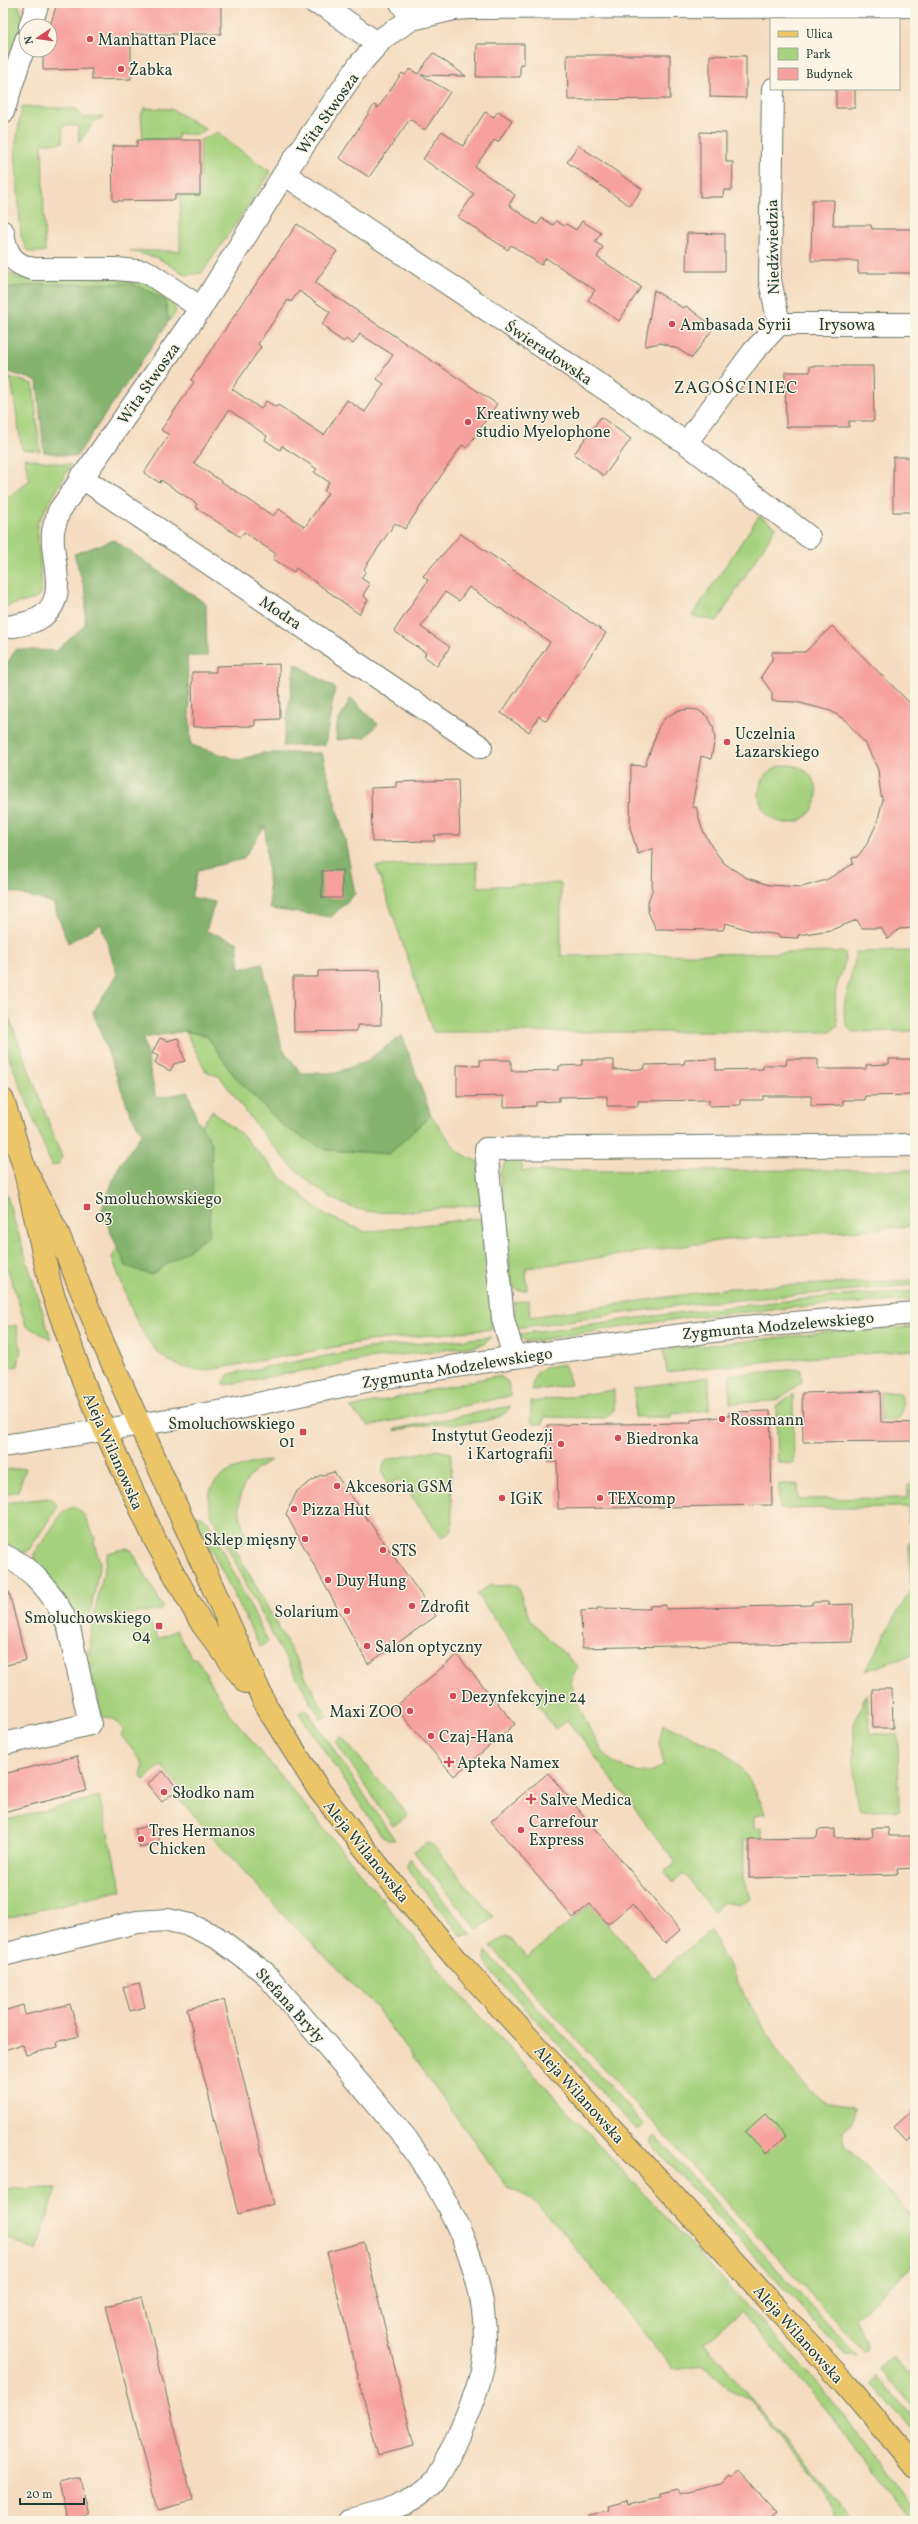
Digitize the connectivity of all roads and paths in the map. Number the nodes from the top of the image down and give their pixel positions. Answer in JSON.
{"nodes":[{"id":1,"x":38,"y":3,"type":"edge"},
{"id":2,"x":315,"y":3,"type":"edge"},
{"id":3,"x":915,"y":6,"type":"edge"},
{"id":4,"x":774,"y":9,"type":"edge"},
{"id":5,"x":406,"y":11,"type":"edge"},
{"id":6,"x":33,"y":18,"type":"edge"},
{"id":7,"x":378,"y":44,"type":"junction"},
{"id":8,"x":20,"y":58,"type":"edge"},
{"id":9,"x":773,"y":90,"type":"edge"},
{"id":10,"x":3,"y":112,"type":"edge"},
{"id":11,"x":284,"y":174,"type":"junction"},
{"id":12,"x":3,"y":232,"type":"edge"},
{"id":13,"x":201,"y":308,"type":"junction"},
{"id":14,"x":779,"y":324,"type":"junction"},
{"id":15,"x":915,"y":324,"type":"edge"},
{"id":16,"x":686,"y":443,"type":"junction"},
{"id":17,"x":81,"y":477,"type":"junction"},
{"id":18,"x":809,"y":537,"type":"dead end"},
{"id":19,"x":3,"y":628,"type":"edge"},
{"id":20,"x":481,"y":747,"type":"dead end"},
{"id":21,"x":3,"y":1100,"type":"edge"},
{"id":22,"x":915,"y":1145,"type":"edge"},
{"id":23,"x":24,"y":1167,"type":"junction"},
{"id":24,"x":915,"y":1313,"type":"edge"},
{"id":25,"x":514,"y":1357,"type":"junction"},
{"id":26,"x":139,"y":1425,"type":"junction"},
{"id":27,"x":104,"y":1430,"type":"junction"},
{"id":28,"x":3,"y":1446,"type":"edge"},
{"id":29,"x":3,"y":1555,"type":"edge"},
{"id":30,"x":266,"y":1706,"type":"junction"},
{"id":31,"x":3,"y":1744,"type":"edge"},
{"id":32,"x":3,"y":1956,"type":"edge"},
{"id":33,"x":915,"y":2466,"type":"edge"},
{"id":34,"x":349,"y":2521,"type":"edge"}],
"edges":[{"from":1,"to":6,"type":"street"},
{"from":2,"to":7,"type":"street"},
{"from":3,"to":4,"type":"street","name":"Wita Stwosza"},
{"from":4,"to":5,"type":"street","name":"Wita Stwosza"},
{"from":5,"to":7,"type":"street","name":"Wita Stwosza"},
{"from":7,"to":11,"type":"street","name":"Wita Stwosza"},
{"from":8,"to":10,"type":"street"},
{"from":9,"to":14,"type":"street","name":"Niedźwiedzia"},
{"from":11,"to":13,"type":"street","name":"Wita Stwosza"},
{"from":11,"to":16,"type":"street","name":"Świeradowska"},
{"from":12,"to":13,"type":"street"},
{"from":13,"to":17,"type":"street","name":"Wita Stwosza"},
{"from":14,"to":15,"type":"street","name":"Irysowa"},
{"from":14,"to":16,"type":"street"},
{"from":16,"to":18,"type":"street","name":"Świeradowska"},
{"from":17,"to":19,"type":"street","name":"Wita Stwosza"},
{"from":17,"to":20,"type":"street","name":"Modra"},
{"from":21,"to":23,"type":"main road","name":"Aleja Wilanowska"},
{"from":22,"to":25,"type":"street"},
{"from":23,"to":26,"type":"main road","name":"Aleja Wilanowska"},
{"from":23,"to":27,"type":"main road","name":"Aleja Wilanowska"},
{"from":24,"to":25,"type":"street","name":"Zygmunta Modzelewskiego"},
{"from":25,"to":26,"type":"street","name":"Zygmunta Modzelewskiego"},
{"from":26,"to":27,"type":"street","name":"Zygmunta Modzelewskiego"},
{"from":26,"to":30,"type":"main road","name":"Aleja Wilanowska"},
{"from":27,"to":28,"type":"street","name":"Zygmunta Modzelewskiego"},
{"from":27,"to":30,"type":"main road","name":"Aleja Wilanowska"},
{"from":29,"to":31,"type":"street"},
{"from":30,"to":33,"type":"main road","name":"Aleja Wilanowska"},
{"from":32,"to":34,"type":"street","name":"Stefana Bryły"}]}
